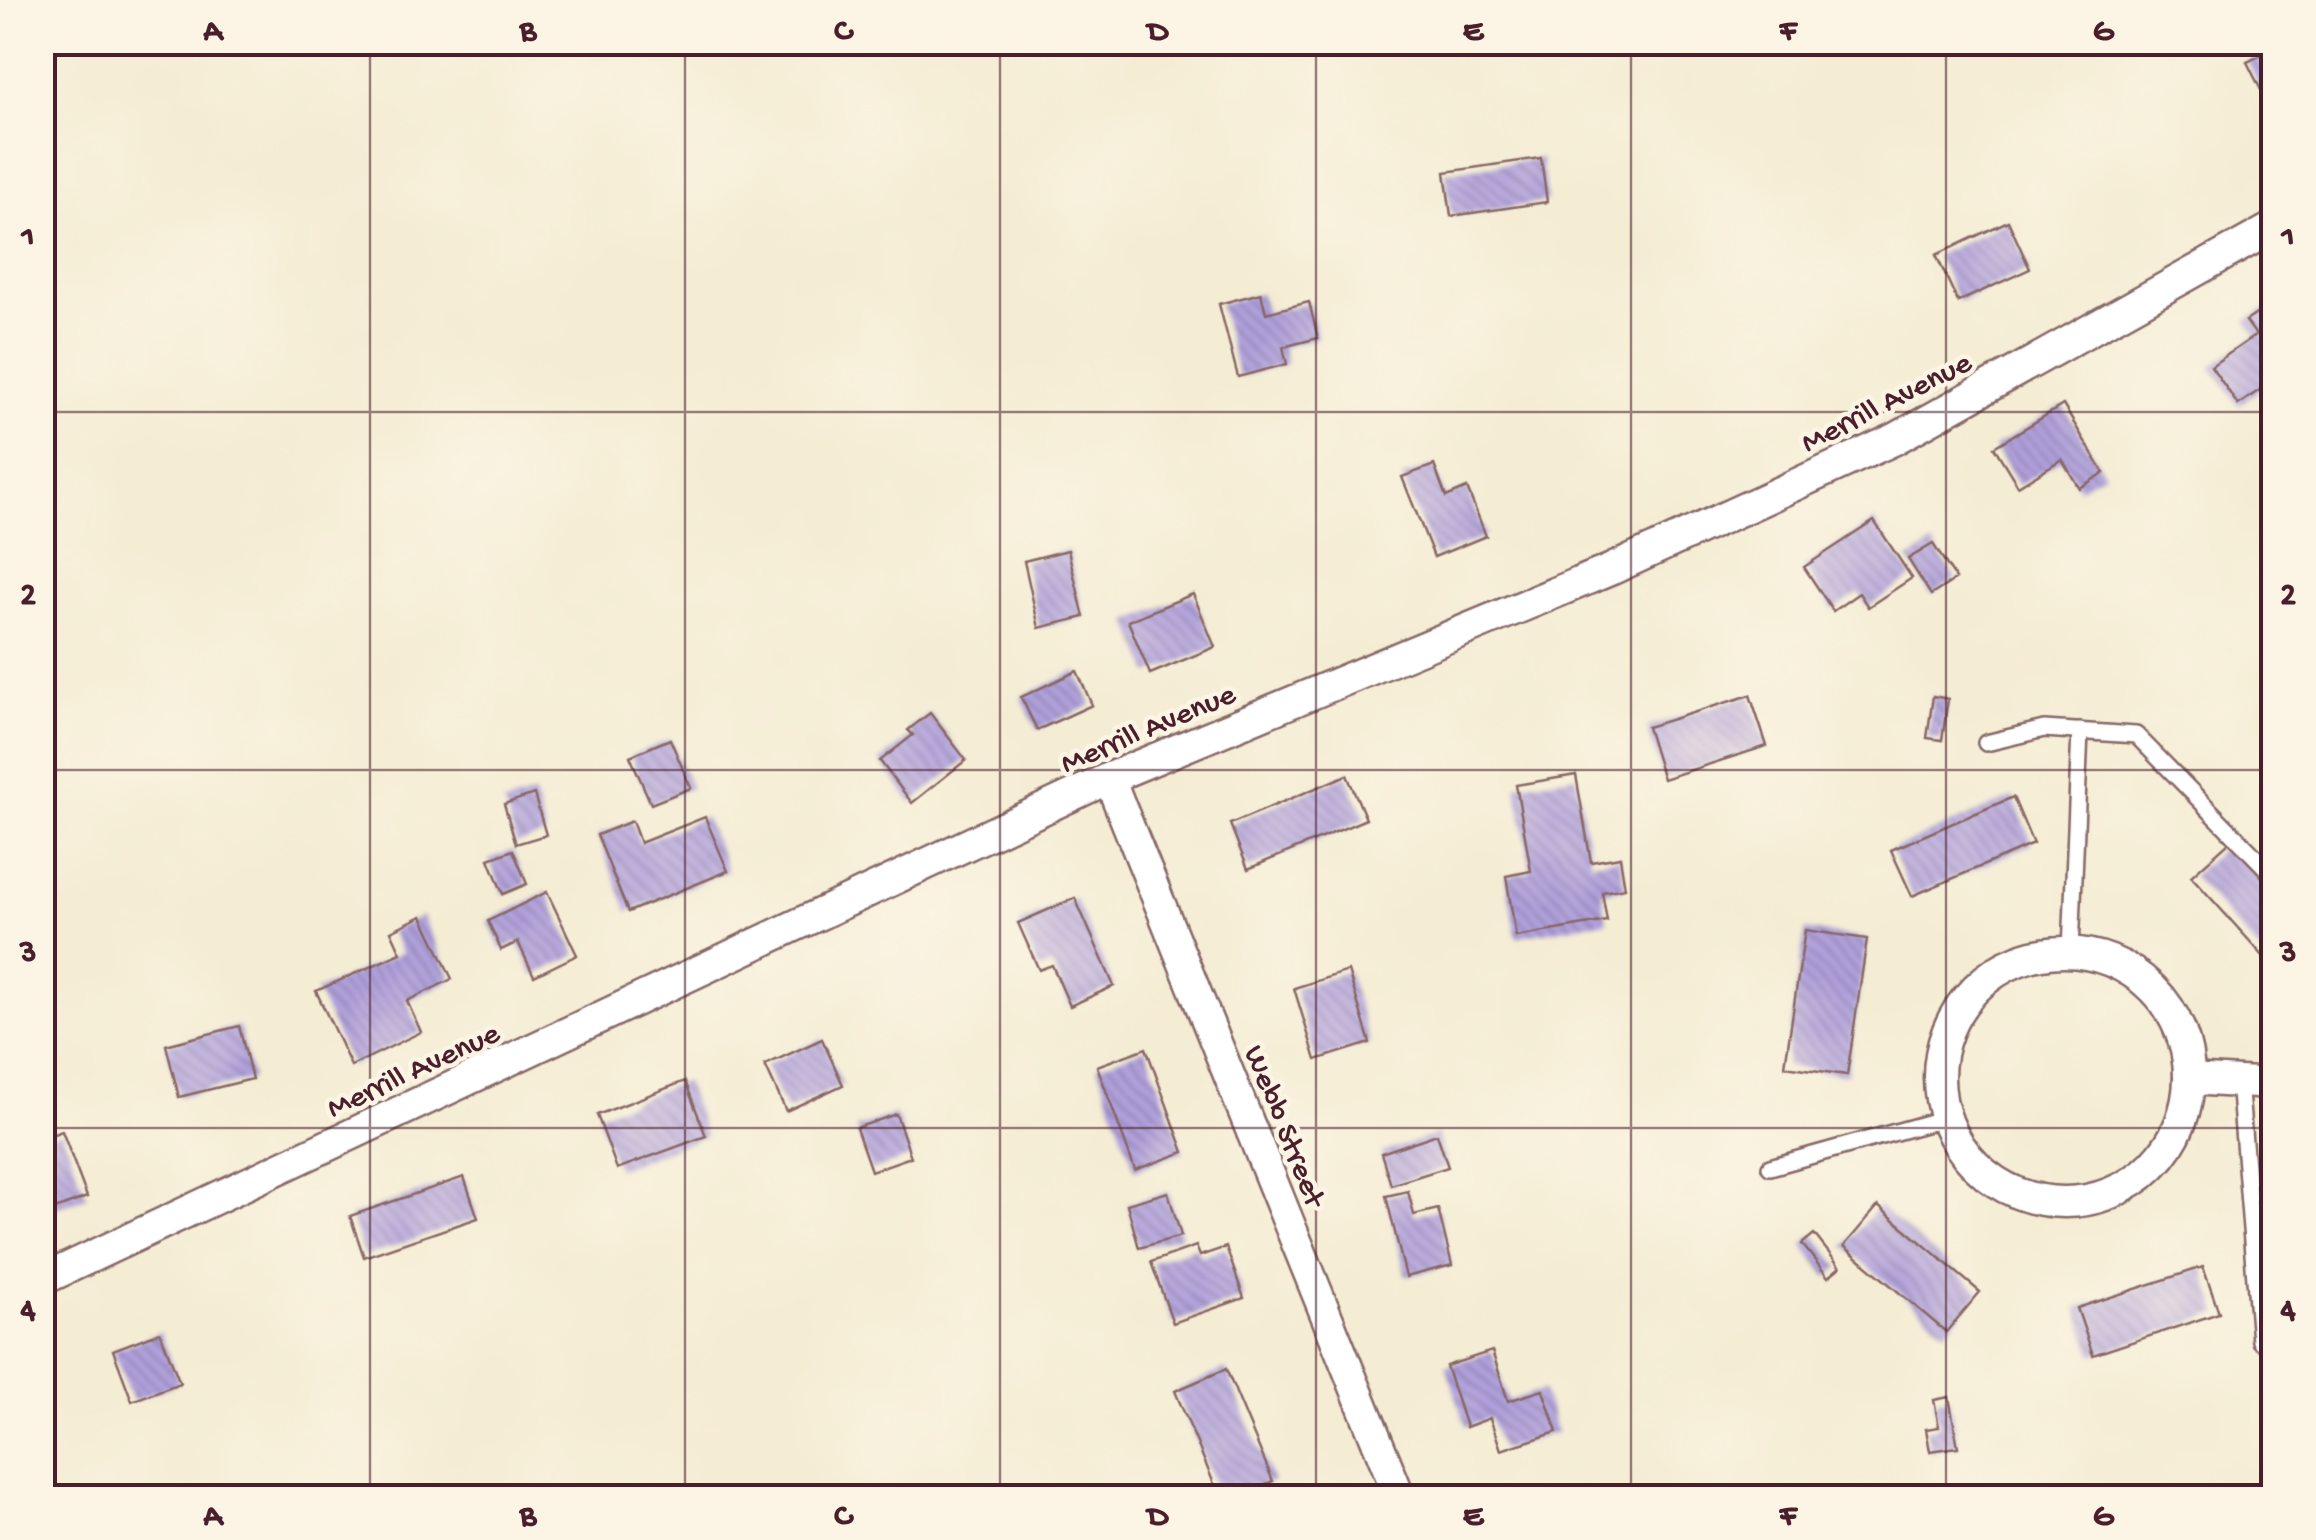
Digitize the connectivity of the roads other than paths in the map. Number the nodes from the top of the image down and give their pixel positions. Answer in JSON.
{"nodes":[{"id":1,"x":2274,"y":227,"type":"edge"},
{"id":2,"x":2080,"y":731,"type":"junction"},
{"id":3,"x":1986,"y":743,"type":"dead end"},
{"id":4,"x":1109,"y":778,"type":"junction"},
{"id":5,"x":2274,"y":876,"type":"edge"},
{"id":6,"x":2070,"y":952,"type":"junction"},
{"id":7,"x":2189,"y":1079,"type":"junction"},
{"id":8,"x":2239,"y":1080,"type":"junction"},
{"id":9,"x":2274,"y":1084,"type":"edge"},
{"id":10,"x":1946,"y":1118,"type":"junction"},
{"id":11,"x":1770,"y":1167,"type":"dead end"},
{"id":12,"x":42,"y":1280,"type":"edge"},
{"id":13,"x":2260,"y":1341,"type":"dead end"},
{"id":14,"x":1400,"y":1498,"type":"edge"}],
"edges":[{"from":1,"to":4,"type":"street","name":"Merrill Avenue"},
{"from":2,"to":3,"type":"lane"},
{"from":2,"to":5,"type":"lane"},
{"from":2,"to":6,"type":"lane"},
{"from":4,"to":12,"type":"street","name":"Merrill Avenue"},
{"from":4,"to":14,"type":"street","name":"Webb Street"},
{"from":6,"to":7,"type":"street"},
{"from":6,"to":10,"type":"street"},
{"from":7,"to":8,"type":"street"},
{"from":7,"to":10,"type":"street"},
{"from":8,"to":9,"type":"street"},
{"from":8,"to":13,"type":"lane"},
{"from":10,"to":11,"type":"lane"}]}
